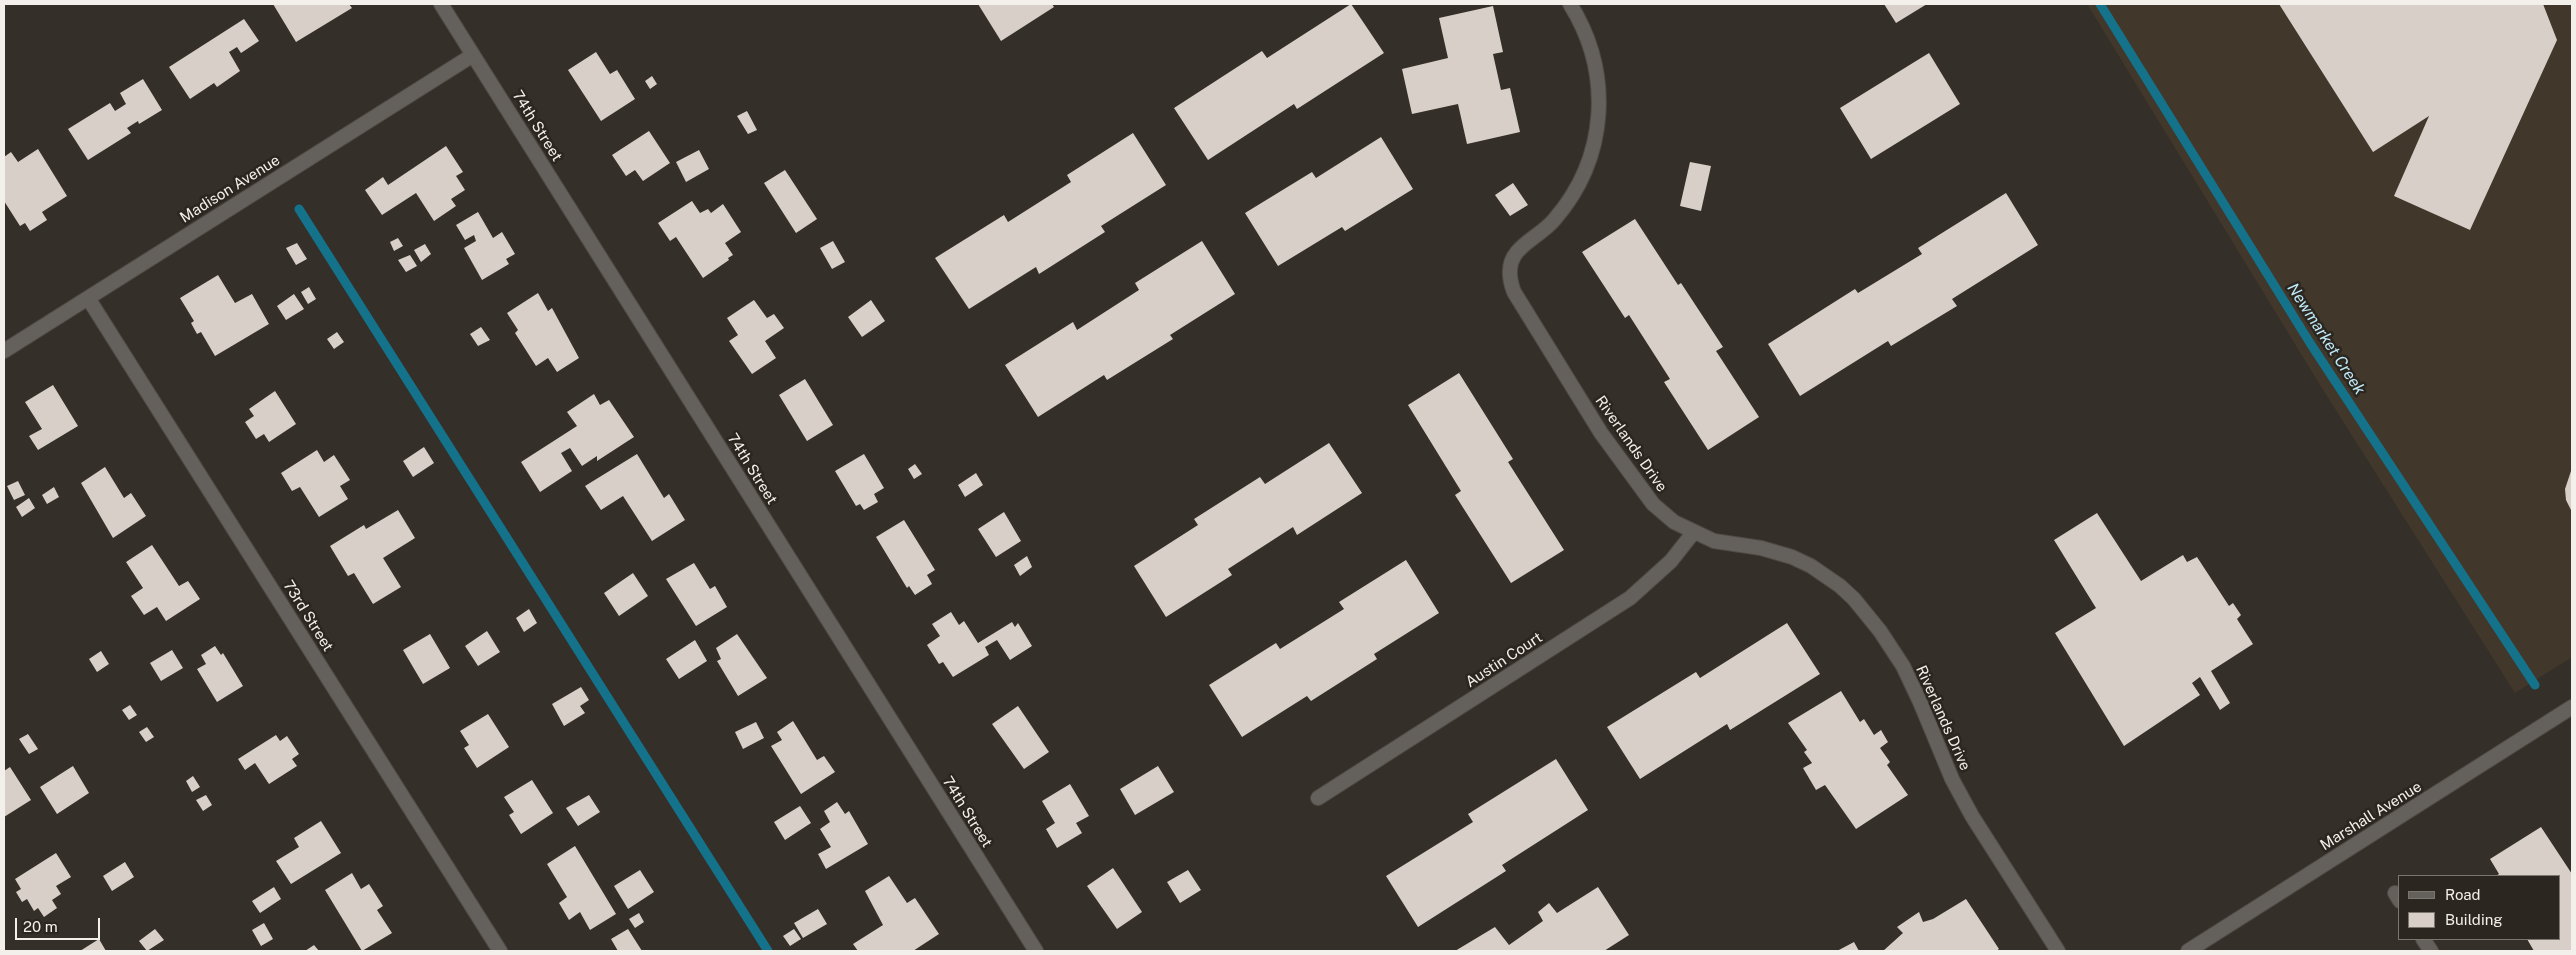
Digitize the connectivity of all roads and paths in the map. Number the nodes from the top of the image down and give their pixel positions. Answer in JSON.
{"nodes":[{"id":1,"x":441,"y":4,"type":"edge"},
{"id":2,"x":1570,"y":4,"type":"edge"},
{"id":3,"x":474,"y":55,"type":"junction"},
{"id":4,"x":88,"y":298,"type":"junction"},
{"id":5,"x":4,"y":351,"type":"edge"},
{"id":6,"x":1693,"y":532,"type":"junction"},
{"id":7,"x":2572,"y":707,"type":"edge"},
{"id":8,"x":1318,"y":798,"type":"dead end"},
{"id":9,"x":2424,"y":940,"type":"edge"},
{"id":10,"x":500,"y":951,"type":"edge"},
{"id":11,"x":1036,"y":951,"type":"edge"},
{"id":12,"x":2058,"y":951,"type":"edge"},
{"id":13,"x":2188,"y":951,"type":"edge"},
{"id":14,"x":2431,"y":951,"type":"edge"}],
"edges":[{"from":1,"to":3,"type":"street","name":"74th Street"},
{"from":2,"to":6,"type":"street","name":"Riverlands Drive"},
{"from":3,"to":4,"type":"street","name":"Madison Avenue"},
{"from":3,"to":11,"type":"street","name":"74th Street"},
{"from":4,"to":5,"type":"street","name":"Madison Avenue"},
{"from":4,"to":10,"type":"street","name":"73rd Street"},
{"from":6,"to":8,"type":"street","name":"Austin Court"},
{"from":6,"to":12,"type":"street","name":"Riverlands Drive"},
{"from":7,"to":13,"type":"street","name":"Marshall Avenue"},
{"from":9,"to":14,"type":"street"}]}
